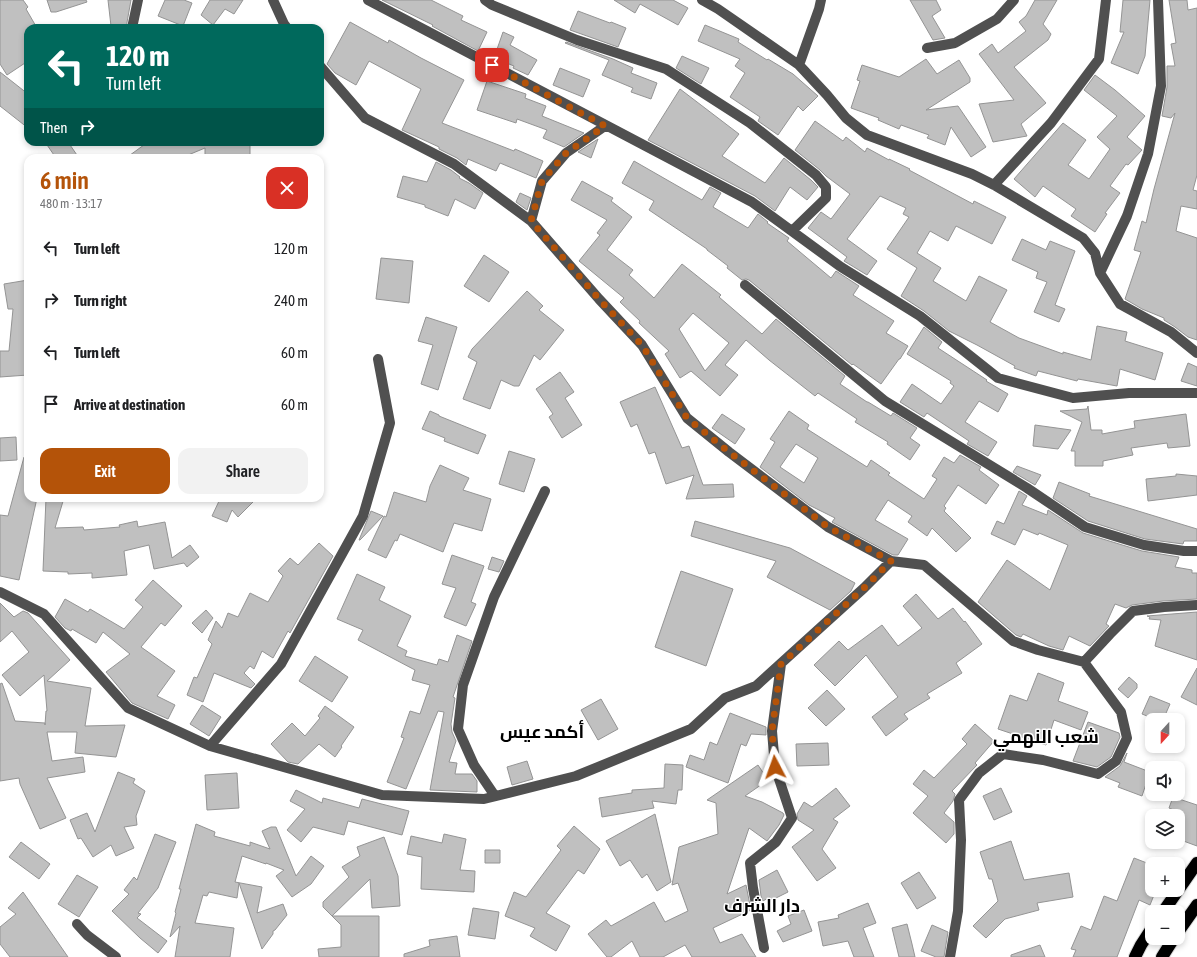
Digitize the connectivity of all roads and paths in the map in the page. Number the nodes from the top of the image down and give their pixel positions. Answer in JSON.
{"nodes":[{"id":1,"x":138,"y":0,"type":"edge"},
{"id":2,"x":273,"y":0,"type":"edge"},
{"id":3,"x":368,"y":0,"type":"edge"},
{"id":4,"x":485,"y":0,"type":"edge"},
{"id":5,"x":702,"y":0,"type":"edge"},
{"id":6,"x":821,"y":0,"type":"edge"},
{"id":7,"x":1014,"y":0,"type":"edge"},
{"id":8,"x":1106,"y":0,"type":"edge"},
{"id":9,"x":1158,"y":0,"type":"edge"},
{"id":10,"x":133,"y":24,"type":"edge"},
{"id":11,"x":284,"y":24,"type":"edge"},
{"id":12,"x":927,"y":48,"type":"dead end"},
{"id":13,"x":799,"y":65,"type":"junction"},
{"id":14,"x":324,"y":71,"type":"edge"},
{"id":15,"x":605,"y":126,"type":"junction"},
{"id":16,"x":994,"y":185,"type":"junction"},
{"id":17,"x":531,"y":221,"type":"junction"},
{"id":18,"x":792,"y":231,"type":"junction"},
{"id":19,"x":1100,"y":273,"type":"junction"},
{"id":20,"x":745,"y":285,"type":"dead end"},
{"id":21,"x":1197,"y":353,"type":"edge"},
{"id":22,"x":378,"y":359,"type":"dead end"},
{"id":23,"x":1197,"y":393,"type":"edge"},
{"id":24,"x":545,"y":491,"type":"dead end"},
{"id":25,"x":1197,"y":551,"type":"edge"},
{"id":26,"x":891,"y":561,"type":"junction"},
{"id":27,"x":0,"y":592,"type":"edge"},
{"id":28,"x":1197,"y":605,"type":"edge"},
{"id":29,"x":1084,"y":662,"type":"junction"},
{"id":30,"x":781,"y":664,"type":"junction"},
{"id":31,"x":210,"y":746,"type":"junction"},
{"id":32,"x":495,"y":796,"type":"junction"},
{"id":33,"x":1197,"y":863,"type":"edge"},
{"id":34,"x":1168,"y":905,"type":"edge"},
{"id":35,"x":1197,"y":905,"type":"edge"},
{"id":36,"x":1185,"y":922,"type":"edge"},
{"id":37,"x":77,"y":924,"type":"dead end"},
{"id":38,"x":1145,"y":939,"type":"edge"},
{"id":39,"x":1170,"y":945,"type":"edge"},
{"id":40,"x":764,"y":948,"type":"dead end"},
{"id":41,"x":116,"y":957,"type":"edge"},
{"id":42,"x":950,"y":957,"type":"edge"},
{"id":43,"x":1135,"y":957,"type":"edge"},
{"id":44,"x":1162,"y":957,"type":"edge"}],
"edges":[{"from":1,"to":10,"type":"street"},
{"from":2,"to":11,"type":"street"},
{"from":3,"to":15,"type":"street"},
{"from":4,"to":18,"type":"street"},
{"from":5,"to":13,"type":"street"},
{"from":6,"to":13,"type":"street"},
{"from":7,"to":12,"type":"street"},
{"from":8,"to":16,"type":"street"},
{"from":9,"to":19,"type":"street"},
{"from":13,"to":16,"type":"street"},
{"from":14,"to":17,"type":"street"},
{"from":15,"to":17,"type":"street"},
{"from":15,"to":18,"type":"street"},
{"from":16,"to":19,"type":"street"},
{"from":17,"to":26,"type":"street"},
{"from":18,"to":23,"type":"street"},
{"from":19,"to":21,"type":"street"},
{"from":20,"to":25,"type":"street"},
{"from":22,"to":31,"type":"street"},
{"from":24,"to":32,"type":"street"},
{"from":26,"to":29,"type":"street"},
{"from":26,"to":30,"type":"street"},
{"from":27,"to":31,"type":"street"},
{"from":28,"to":29,"type":"street"},
{"from":29,"to":42,"type":"street"},
{"from":30,"to":32,"type":"street"},
{"from":30,"to":40,"type":"street"},
{"from":31,"to":32,"type":"street"},
{"from":33,"to":34,"type":"highway"},
{"from":35,"to":36,"type":"highway"},
{"from":37,"to":41,"type":"street"},
{"from":38,"to":43,"type":"highway"},
{"from":39,"to":44,"type":"highway"}]}
